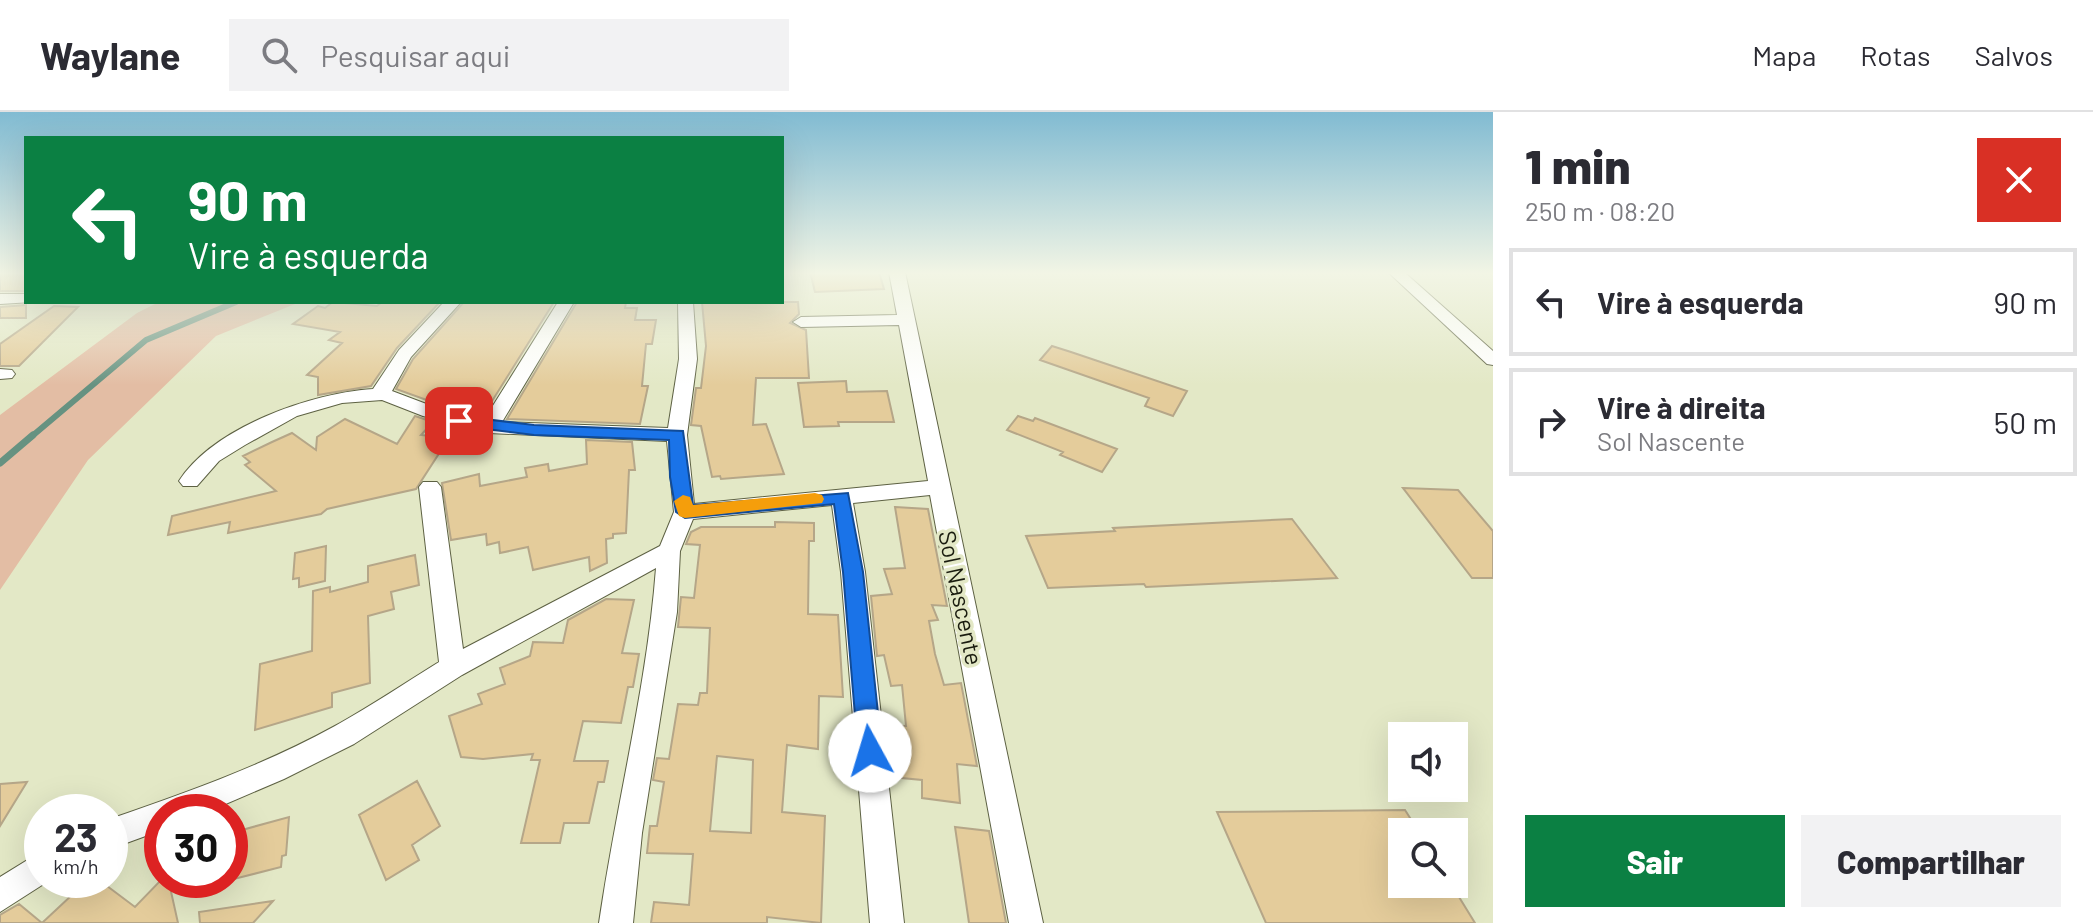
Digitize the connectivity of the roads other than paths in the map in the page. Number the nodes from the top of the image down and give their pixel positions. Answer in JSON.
{"nodes":[{"id":1,"x":446,"y":310,"type":"edge"},
{"id":2,"x":561,"y":310,"type":"edge"},
{"id":3,"x":686,"y":310,"type":"edge"},
{"id":4,"x":904,"y":310,"type":"edge"},
{"id":5,"x":1437,"y":310,"type":"edge"},
{"id":6,"x":906,"y":320,"type":"junction"},
{"id":7,"x":801,"y":322,"type":"dead end"},
{"id":8,"x":1493,"y":360,"type":"edge"},
{"id":9,"x":384,"y":394,"type":"junction"},
{"id":10,"x":489,"y":427,"type":"junction"},
{"id":11,"x":677,"y":435,"type":"junction"},
{"id":12,"x":190,"y":481,"type":"dead end"},
{"id":13,"x":430,"y":487,"type":"dead end"},
{"id":14,"x":937,"y":487,"type":"junction"},
{"id":15,"x":842,"y":498,"type":"junction"},
{"id":16,"x":685,"y":512,"type":"junction"},
{"id":17,"x":669,"y":551,"type":"junction"},
{"id":18,"x":453,"y":667,"type":"junction"},
{"id":19,"x":216,"y":794,"type":"edge"},
{"id":20,"x":24,"y":879,"type":"edge"},
{"id":21,"x":0,"y":896,"type":"edge"},
{"id":22,"x":616,"y":923,"type":"edge"},
{"id":23,"x":887,"y":923,"type":"edge"},
{"id":24,"x":1026,"y":923,"type":"edge"}],
"edges":[{"from":1,"to":9,"type":"street"},
{"from":2,"to":10,"type":"street"},
{"from":3,"to":11,"type":"street"},
{"from":4,"to":6,"type":"street","name":"Sol Nascente"},
{"from":5,"to":8,"type":"street"},
{"from":6,"to":7,"type":"street"},
{"from":6,"to":14,"type":"street","name":"Sol Nascente"},
{"from":9,"to":10,"type":"street"},
{"from":9,"to":12,"type":"street"},
{"from":10,"to":11,"type":"street"},
{"from":11,"to":16,"type":"street"},
{"from":13,"to":18,"type":"street"},
{"from":14,"to":15,"type":"street"},
{"from":14,"to":24,"type":"street","name":"Sol Nascente"},
{"from":15,"to":16,"type":"street"},
{"from":15,"to":23,"type":"street"},
{"from":16,"to":17,"type":"street"},
{"from":17,"to":18,"type":"street"},
{"from":17,"to":22,"type":"street"},
{"from":18,"to":19,"type":"street"},
{"from":20,"to":21,"type":"street"}]}
